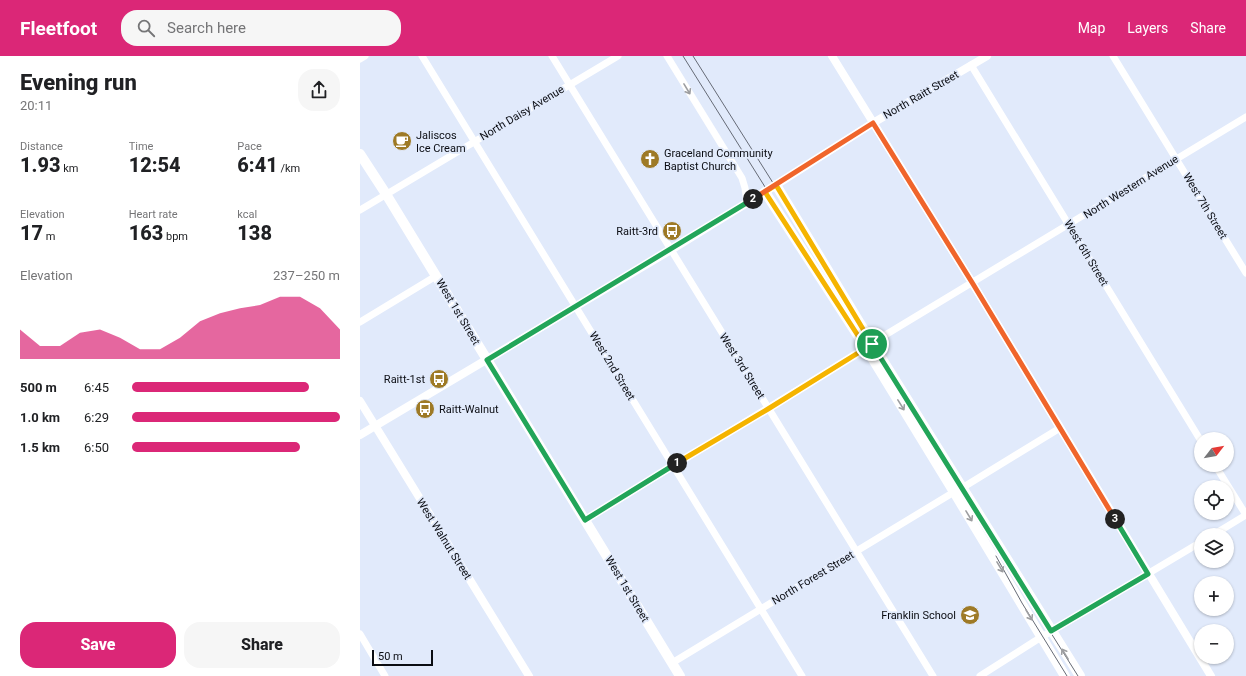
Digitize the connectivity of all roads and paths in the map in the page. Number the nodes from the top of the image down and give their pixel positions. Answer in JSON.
{"nodes":[{"id":1,"x":365,"y":56,"type":"edge"},
{"id":2,"x":422,"y":56,"type":"edge"},
{"id":3,"x":552,"y":56,"type":"edge"},
{"id":4,"x":618,"y":56,"type":"edge"},
{"id":5,"x":667,"y":56,"type":"edge"},
{"id":6,"x":832,"y":56,"type":"edge"},
{"id":7,"x":988,"y":56,"type":"edge"},
{"id":8,"x":1113,"y":56,"type":"edge"},
{"id":9,"x":360,"y":59,"type":"edge"},
{"id":10,"x":972,"y":65,"type":"junction"},
{"id":11,"x":570,"y":85,"type":"junction"},
{"id":12,"x":1246,"y":117,"type":"edge"},
{"id":13,"x":873,"y":123,"type":"junction"},
{"id":14,"x":474,"y":142,"type":"junction"},
{"id":15,"x":360,"y":154,"type":"edge"},
{"id":16,"x":1176,"y":159,"type":"junction"},
{"id":17,"x":776,"y":185,"type":"junction"},
{"id":18,"x":765,"y":192,"type":"junction"},
{"id":19,"x":386,"y":194,"type":"junction"},
{"id":20,"x":747,"y":203,"type":"junction"},
{"id":21,"x":360,"y":210,"type":"edge"},
{"id":22,"x":1069,"y":225,"type":"junction"},
{"id":23,"x":671,"y":250,"type":"junction"},
{"id":24,"x":1246,"y":273,"type":"edge"},
{"id":25,"x":436,"y":276,"type":"junction"},
{"id":26,"x":973,"y":284,"type":"junction"},
{"id":27,"x":576,"y":306,"type":"junction"},
{"id":28,"x":360,"y":322,"type":"edge"},
{"id":29,"x":869,"y":346,"type":"junction"},
{"id":30,"x":487,"y":360,"type":"junction"},
{"id":31,"x":360,"y":401,"type":"edge"},
{"id":32,"x":768,"y":409,"type":"junction"},
{"id":33,"x":375,"y":426,"type":"junction"},
{"id":34,"x":1060,"y":428,"type":"junction"},
{"id":35,"x":1196,"y":432,"type":"edge"},
{"id":36,"x":360,"y":435,"type":"edge"},
{"id":37,"x":673,"y":466,"type":"junction"},
{"id":38,"x":1219,"y":472,"type":"edge"},
{"id":39,"x":958,"y":490,"type":"junction"},
{"id":40,"x":1246,"y":515,"type":"edge"},
{"id":41,"x":585,"y":520,"type":"junction"},
{"id":42,"x":1225,"y":528,"type":"edge"},
{"id":43,"x":1194,"y":546,"type":"edge"},
{"id":44,"x":856,"y":552,"type":"junction"},
{"id":45,"x":1148,"y":574,"type":"junction"},
{"id":46,"x":761,"y":609,"type":"junction"},
{"id":47,"x":1051,"y":631,"type":"junction"},
{"id":48,"x":360,"y":634,"type":"edge"},
{"id":49,"x":1042,"y":637,"type":"junction"},
{"id":50,"x":672,"y":663,"type":"junction"},
{"id":51,"x":385,"y":676,"type":"edge"},
{"id":52,"x":529,"y":676,"type":"edge"},
{"id":53,"x":680,"y":676,"type":"edge"},
{"id":54,"x":802,"y":676,"type":"edge"},
{"id":55,"x":932,"y":676,"type":"edge"},
{"id":56,"x":980,"y":676,"type":"edge"},
{"id":57,"x":1065,"y":676,"type":"edge"},
{"id":58,"x":1080,"y":676,"type":"edge"},
{"id":59,"x":1210,"y":676,"type":"edge"}],
"edges":[{"from":1,"to":9,"type":"street"},
{"from":2,"to":14,"type":"street","name":"West 2nd Street"},
{"from":3,"to":11,"type":"street","name":"West 3rd Street"},
{"from":4,"to":11,"type":"street","name":"North Daisy Avenue"},
{"from":5,"to":20,"type":"street","one_way":true},
{"from":6,"to":13,"type":"street"},
{"from":7,"to":10,"type":"street","name":"North Raitt Street"},
{"from":8,"to":16,"type":"street","name":"West 7th Street"},
{"from":10,"to":13,"type":"street","name":"North Raitt Street"},
{"from":10,"to":22,"type":"street","name":"West 6th Street"},
{"from":11,"to":14,"type":"street","name":"North Daisy Avenue"},
{"from":11,"to":23,"type":"street","name":"West 3rd Street"},
{"from":12,"to":16,"type":"street","name":"North Western Avenue"},
{"from":13,"to":17,"type":"street","name":"North Raitt Street"},
{"from":13,"to":26,"type":"street"},
{"from":14,"to":19,"type":"street","name":"North Daisy Avenue"},
{"from":14,"to":27,"type":"street","name":"West 2nd Street"},
{"from":15,"to":19,"type":"main road","name":"West 1st Street"},
{"from":16,"to":22,"type":"street","name":"North Western Avenue"},
{"from":16,"to":24,"type":"street","name":"West 7th Street"},
{"from":17,"to":18,"type":"street","name":"North Raitt Street"},
{"from":17,"to":29,"type":"main road"},
{"from":18,"to":20,"type":"street","name":"North Raitt Street"},
{"from":18,"to":29,"type":"main road"},
{"from":19,"to":21,"type":"street","name":"North Daisy Avenue"},
{"from":19,"to":25,"type":"main road","name":"West 1st Street"},
{"from":20,"to":23,"type":"street","name":"North Raitt Street"},
{"from":22,"to":26,"type":"street","name":"North Western Avenue"},
{"from":22,"to":35,"type":"street","name":"West 6th Street"},
{"from":23,"to":27,"type":"street","name":"North Raitt Street"},
{"from":23,"to":32,"type":"street","name":"West 3rd Street"},
{"from":25,"to":28,"type":"street"},
{"from":25,"to":30,"type":"main road","name":"West 1st Street"},
{"from":26,"to":29,"type":"street","name":"North Western Avenue"},
{"from":26,"to":34,"type":"street"},
{"from":27,"to":30,"type":"street","name":"North Raitt Street"},
{"from":27,"to":37,"type":"street","name":"West 2nd Street"},
{"from":29,"to":32,"type":"street","name":"North Western Avenue"},
{"from":29,"to":39,"type":"main road"},
{"from":30,"to":33,"type":"street","name":"North Raitt Street"},
{"from":30,"to":41,"type":"main road","name":"West 1st Street"},
{"from":31,"to":33,"type":"street","name":"West Walnut Street"},
{"from":32,"to":37,"type":"street","name":"North Western Avenue"},
{"from":32,"to":44,"type":"street","name":"West 3rd Street"},
{"from":33,"to":36,"type":"street","name":"North Raitt Street"},
{"from":33,"to":52,"type":"street","name":"West Walnut Street"},
{"from":34,"to":39,"type":"street","name":"North Forest Street"},
{"from":34,"to":45,"type":"street"},
{"from":37,"to":41,"type":"street","name":"North Western Avenue"},
{"from":37,"to":46,"type":"street","name":"West 2nd Street"},
{"from":38,"to":40,"type":"street"},
{"from":39,"to":44,"type":"street","name":"North Forest Street"},
{"from":39,"to":47,"type":"main road"},
{"from":39,"to":49,"type":"main road","one_way":true},
{"from":40,"to":42,"type":"street"},
{"from":41,"to":50,"type":"main road","name":"West 1st Street"},
{"from":43,"to":45,"type":"street"},
{"from":44,"to":46,"type":"street","name":"North Forest Street"},
{"from":44,"to":55,"type":"street","name":"West 3rd Street"},
{"from":45,"to":47,"type":"street"},
{"from":45,"to":59,"type":"street"},
{"from":46,"to":50,"type":"street","name":"North Forest Street"},
{"from":46,"to":54,"type":"street","name":"West 2nd Street"},
{"from":47,"to":49,"type":"street"},
{"from":58,"to":47,"type":"main road","one_way":true},
{"from":48,"to":51,"type":"street"},
{"from":49,"to":56,"type":"street"},
{"from":49,"to":57,"type":"main road"},
{"from":50,"to":53,"type":"main road","name":"West 1st Street"}]}
